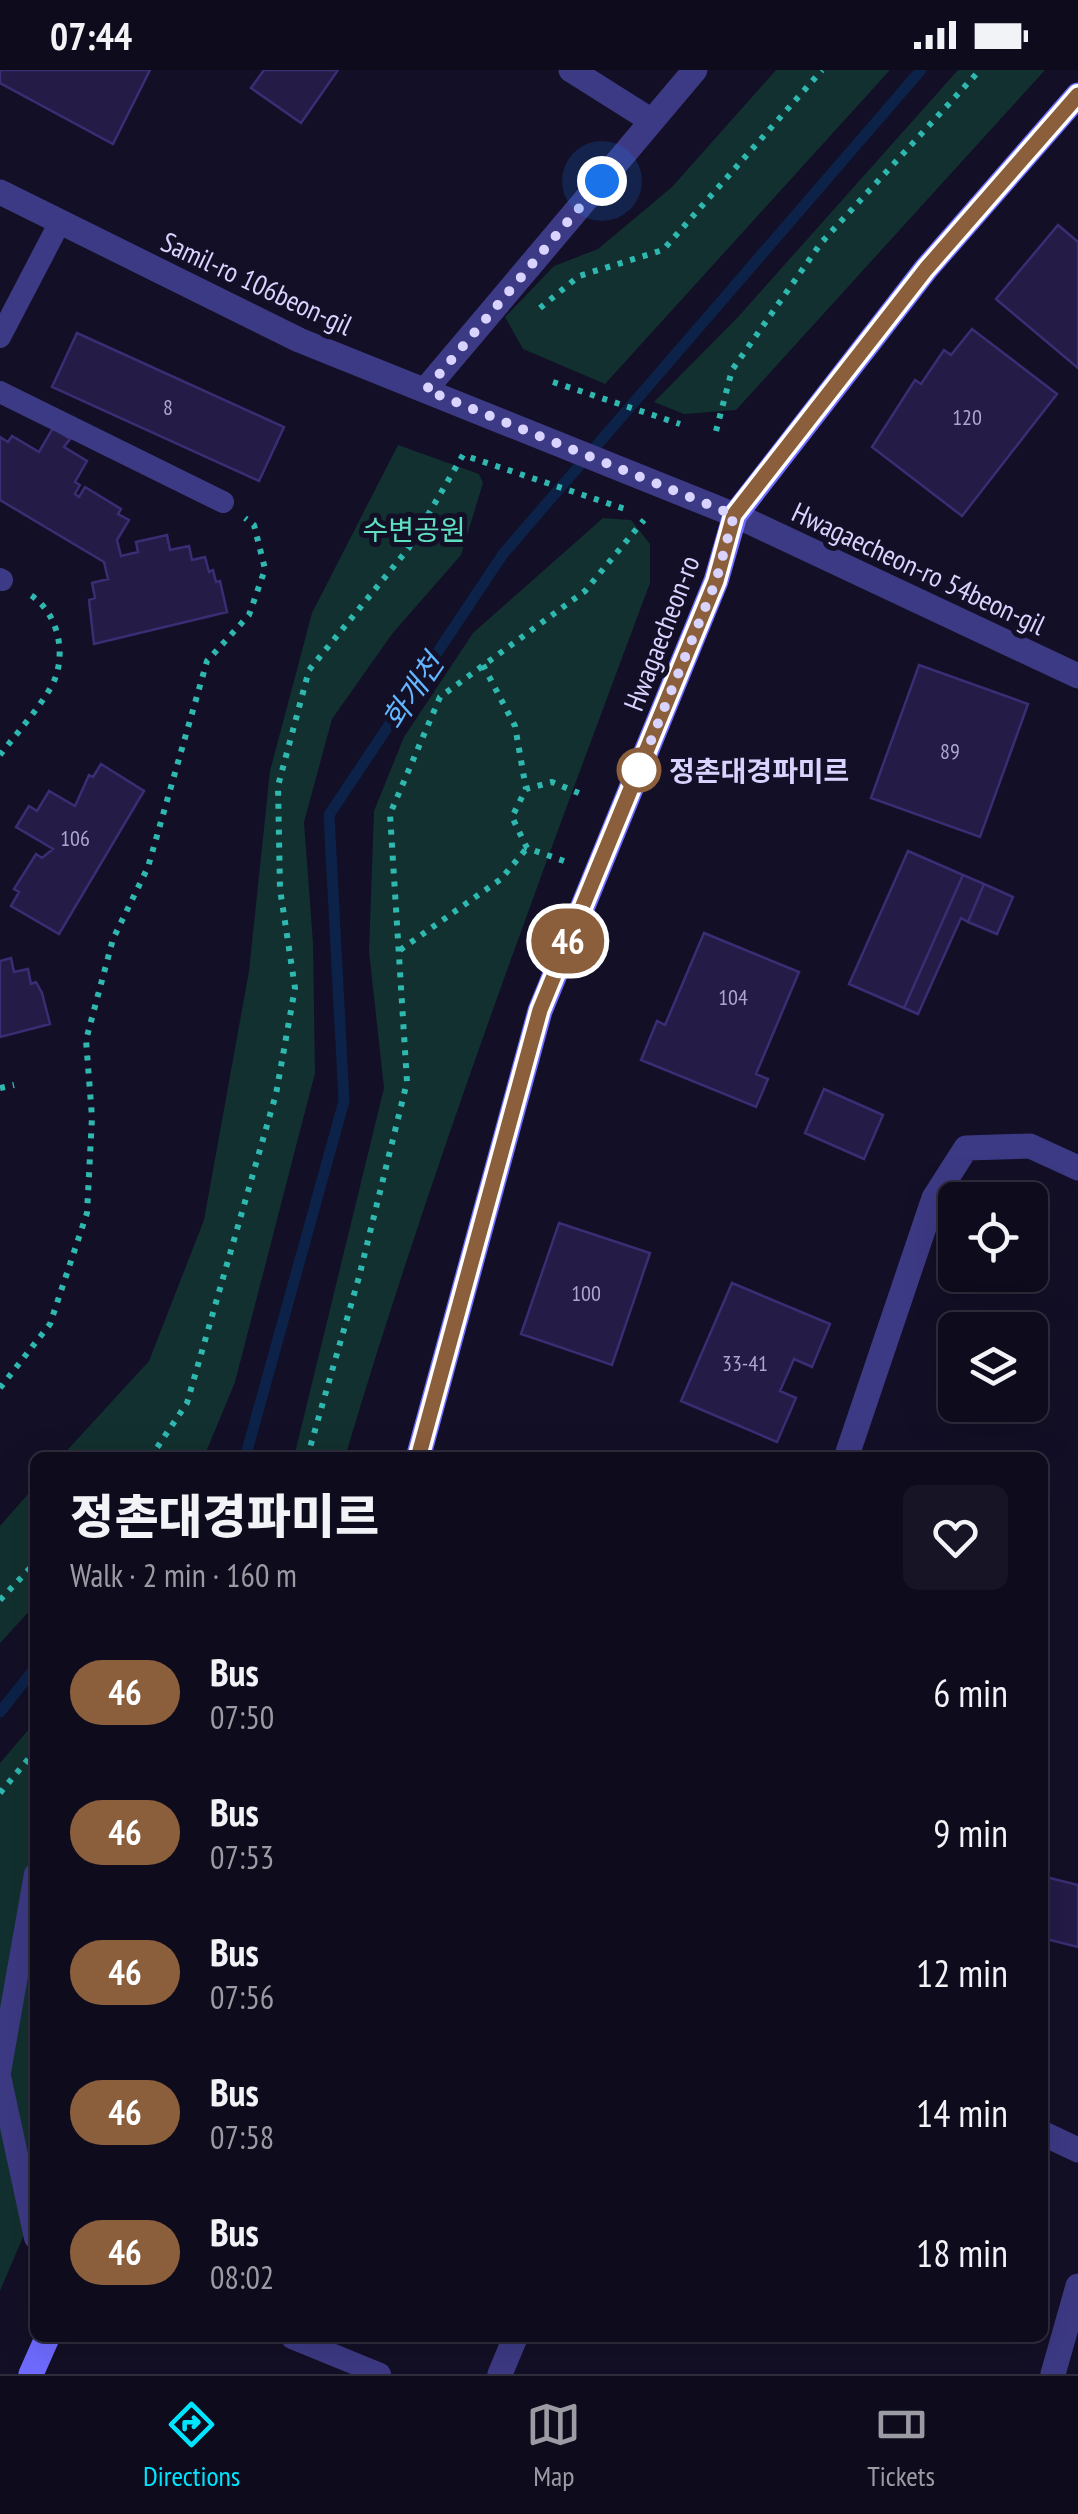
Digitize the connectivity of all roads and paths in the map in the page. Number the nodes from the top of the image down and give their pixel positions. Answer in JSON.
{"nodes":[{"id":1,"x":572,"y":70,"type":"edge"},
{"id":2,"x":695,"y":70,"type":"edge"},
{"id":3,"x":822,"y":70,"type":"edge"},
{"id":4,"x":980,"y":70,"type":"edge"},
{"id":5,"x":1078,"y":95,"type":"edge"},
{"id":6,"x":652,"y":121,"type":"junction"},
{"id":7,"x":0,"y":192,"type":"edge"},
{"id":8,"x":60,"y":222,"type":"junction"},
{"id":9,"x":532,"y":318,"type":"dead end"},
{"id":10,"x":0,"y":337,"type":"edge"},
{"id":11,"x":553,"y":382,"type":"dead end"},
{"id":12,"x":426,"y":390,"type":"junction"},
{"id":13,"x":0,"y":392,"type":"edge"},
{"id":14,"x":680,"y":424,"type":"dead end"},
{"id":15,"x":716,"y":431,"type":"dead end"},
{"id":16,"x":222,"y":502,"type":"joint"},
{"id":17,"x":628,"y":510,"type":"dead end"},
{"id":18,"x":734,"y":515,"type":"junction"},
{"id":19,"x":644,"y":520,"type":"dead end"},
{"id":20,"x":1,"y":580,"type":"edge"},
{"id":21,"x":484,"y":666,"type":"junction"},
{"id":22,"x":1078,"y":676,"type":"edge"},
{"id":23,"x":0,"y":756,"type":"edge"},
{"id":24,"x":526,"y":789,"type":"junction"},
{"id":25,"x":586,"y":796,"type":"dead end"},
{"id":26,"x":527,"y":848,"type":"junction"},
{"id":27,"x":564,"y":860,"type":"dead end"},
{"id":28,"x":399,"y":950,"type":"junction"},
{"id":29,"x":14,"y":1085,"type":"dead end"},
{"id":30,"x":0,"y":1088,"type":"edge"},
{"id":31,"x":1078,"y":1168,"type":"edge"},
{"id":32,"x":0,"y":1388,"type":"edge"},
{"id":33,"x":154,"y":1452,"type":"edge"},
{"id":34,"x":308,"y":1452,"type":"edge"},
{"id":35,"x":420,"y":1452,"type":"edge"},
{"id":36,"x":848,"y":1452,"type":"edge"},
{"id":37,"x":30,"y":1567,"type":"edge"},
{"id":38,"x":0,"y":1600,"type":"edge"},
{"id":39,"x":30,"y":1757,"type":"edge"},
{"id":40,"x":0,"y":1793,"type":"edge"},
{"id":41,"x":30,"y":1903,"type":"edge"},
{"id":42,"x":0,"y":2074,"type":"edge"},
{"id":43,"x":1048,"y":2136,"type":"edge"},
{"id":44,"x":1078,"y":2150,"type":"edge"},
{"id":45,"x":30,"y":2215,"type":"edge"},
{"id":46,"x":1078,"y":2286,"type":"edge"},
{"id":47,"x":44,"y":2342,"type":"edge"},
{"id":48,"x":302,"y":2342,"type":"edge"},
{"id":49,"x":513,"y":2342,"type":"edge"},
{"id":50,"x":31,"y":2374,"type":"edge"},
{"id":51,"x":380,"y":2374,"type":"edge"},
{"id":52,"x":500,"y":2374,"type":"edge"},
{"id":53,"x":1053,"y":2374,"type":"edge"}],
"edges":[{"from":1,"to":6,"type":"street"},
{"from":2,"to":6,"type":"street"},
{"from":3,"to":9,"type":"path"},
{"from":4,"to":15,"type":"path"},
{"from":5,"to":18,"type":"main road","name":"Hwagaecheon-ro"},
{"from":6,"to":12,"type":"street"},
{"from":7,"to":8,"type":"street","name":"Samil-ro 106beon-gil"},
{"from":8,"to":10,"type":"lane"},
{"from":8,"to":12,"type":"street","name":"Samil-ro 106beon-gil"},
{"from":11,"to":14,"type":"path"},
{"from":12,"to":18,"type":"street","name":"Samil-ro 106beon-gil"},
{"from":13,"to":16,"type":"lane"},
{"from":16,"to":32,"type":"path"},
{"from":17,"to":33,"type":"path"},
{"from":18,"to":22,"type":"street","name":"Hwagaecheon-ro 54beon-gil"},
{"from":18,"to":35,"type":"main road","name":"Hwagaecheon-ro"},
{"from":19,"to":21,"type":"path"},
{"from":20,"to":23,"type":"path"},
{"from":21,"to":24,"type":"path"},
{"from":21,"to":28,"type":"path"},
{"from":24,"to":25,"type":"path"},
{"from":24,"to":26,"type":"path"},
{"from":26,"to":27,"type":"path"},
{"from":26,"to":28,"type":"path"},
{"from":28,"to":34,"type":"path"},
{"from":29,"to":30,"type":"path"},
{"from":31,"to":36,"type":"street"},
{"from":37,"to":38,"type":"path"},
{"from":39,"to":40,"type":"path"},
{"from":41,"to":42,"type":"lane"},
{"from":42,"to":45,"type":"lane"},
{"from":43,"to":44,"type":"street"},
{"from":46,"to":53,"type":"street"},
{"from":47,"to":50,"type":"main road"},
{"from":48,"to":51,"type":"lane"},
{"from":49,"to":52,"type":"street"}]}
